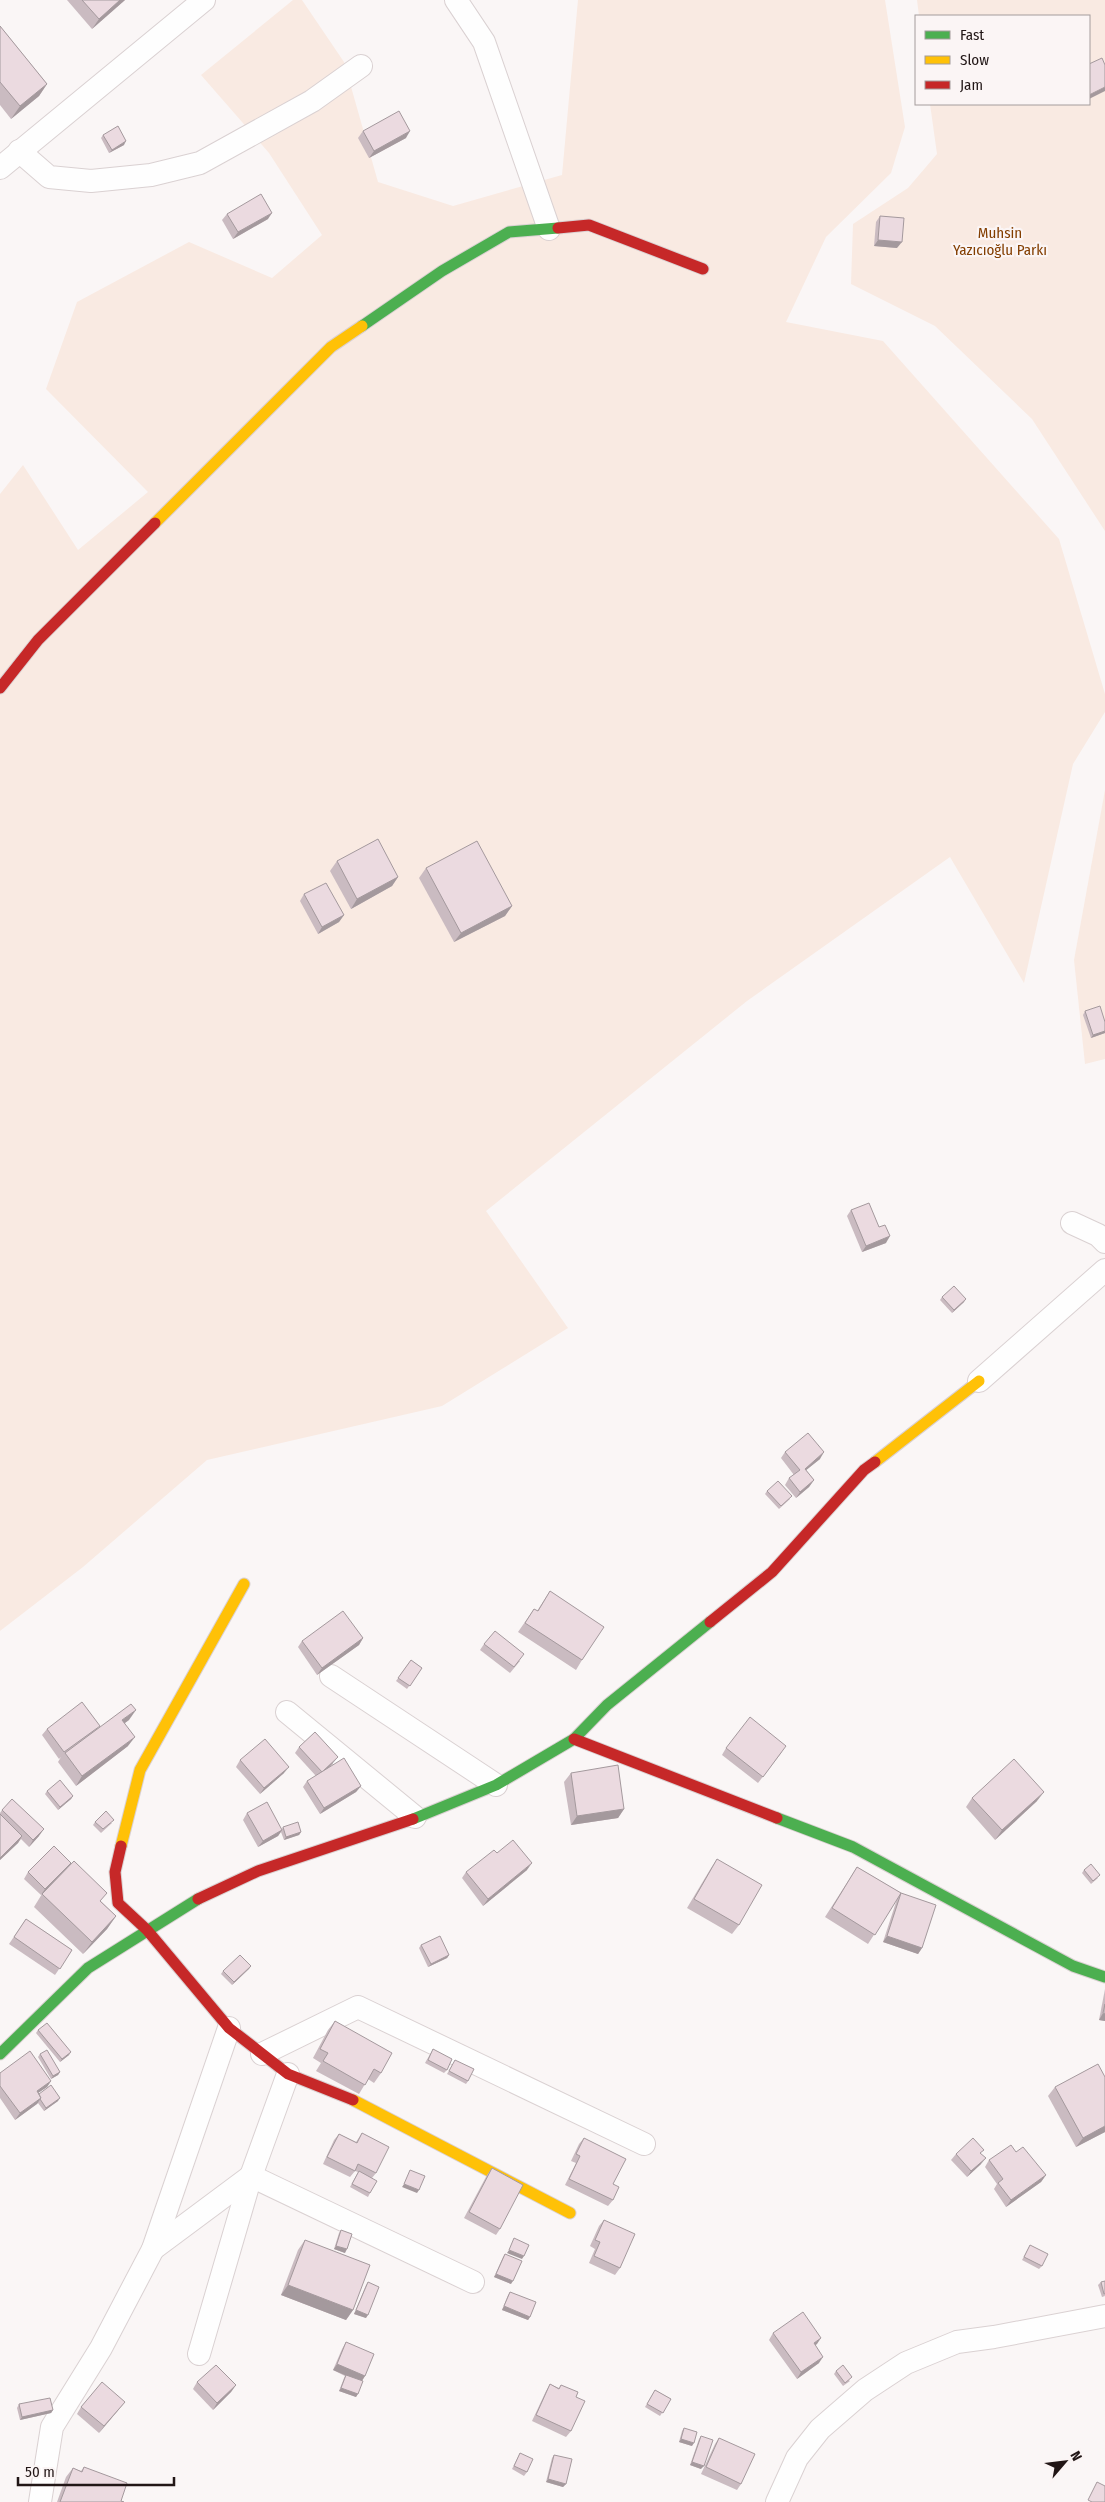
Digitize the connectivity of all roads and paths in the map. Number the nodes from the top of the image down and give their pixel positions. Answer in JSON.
{"nodes":[{"id":1,"x":204,"y":0,"type":"edge"},
{"id":2,"x":461,"y":2,"type":"edge"},
{"id":3,"x":361,"y":66,"type":"dead end"},
{"id":4,"x":19,"y":151,"type":"junction"},
{"id":5,"x":0,"y":168,"type":"edge"},
{"id":6,"x":549,"y":229,"type":"junction"},
{"id":7,"x":703,"y":269,"type":"dead end"},
{"id":8,"x":0,"y":688,"type":"edge"},
{"id":9,"x":1072,"y":1223,"type":"dead end"},
{"id":10,"x":1105,"y":1242,"type":"edge"},
{"id":11,"x":1105,"y":1270,"type":"edge"},
{"id":12,"x":979,"y":1381,"type":"joint"},
{"id":13,"x":244,"y":1584,"type":"dead end"},
{"id":14,"x":331,"y":1676,"type":"dead end"},
{"id":15,"x":287,"y":1712,"type":"dead end"},
{"id":16,"x":574,"y":1739,"type":"junction"},
{"id":17,"x":496,"y":1785,"type":"junction"},
{"id":18,"x":415,"y":1817,"type":"junction"},
{"id":19,"x":146,"y":1930,"type":"junction"},
{"id":20,"x":1105,"y":1977,"type":"edge"},
{"id":21,"x":229,"y":2028,"type":"junction"},
{"id":22,"x":0,"y":2054,"type":"edge"},
{"id":23,"x":262,"y":2054,"type":"junction"},
{"id":24,"x":288,"y":2074,"type":"junction"},
{"id":25,"x":644,"y":2144,"type":"dead end"},
{"id":26,"x":251,"y":2176,"type":"junction"},
{"id":27,"x":570,"y":2212,"type":"dead end"},
{"id":28,"x":153,"y":2249,"type":"junction"},
{"id":29,"x":473,"y":2282,"type":"dead end"},
{"id":30,"x":1105,"y":2316,"type":"edge"},
{"id":31,"x":199,"y":2354,"type":"dead end"},
{"id":32,"x":40,"y":2502,"type":"edge"},
{"id":33,"x":777,"y":2502,"type":"edge"}],
"edges":[{"from":1,"to":4,"type":"street"},
{"from":2,"to":6,"type":"street"},
{"from":3,"to":4,"type":"street"},
{"from":4,"to":5,"type":"street"},
{"from":6,"to":7,"type":"street"},
{"from":6,"to":8,"type":"street"},
{"from":9,"to":10,"type":"street"},
{"from":11,"to":12,"type":"street"},
{"from":12,"to":16,"type":"street"},
{"from":13,"to":19,"type":"street"},
{"from":14,"to":17,"type":"street"},
{"from":15,"to":18,"type":"street"},
{"from":16,"to":17,"type":"street"},
{"from":16,"to":20,"type":"street"},
{"from":17,"to":18,"type":"street"},
{"from":18,"to":19,"type":"street"},
{"from":19,"to":21,"type":"street"},
{"from":19,"to":22,"type":"street"},
{"from":21,"to":23,"type":"street"},
{"from":21,"to":28,"type":"street"},
{"from":23,"to":24,"type":"street"},
{"from":23,"to":25,"type":"street"},
{"from":24,"to":26,"type":"street"},
{"from":24,"to":27,"type":"street"},
{"from":26,"to":28,"type":"street"},
{"from":26,"to":29,"type":"street"},
{"from":26,"to":31,"type":"street"},
{"from":28,"to":32,"type":"street"},
{"from":30,"to":33,"type":"street"}]}
